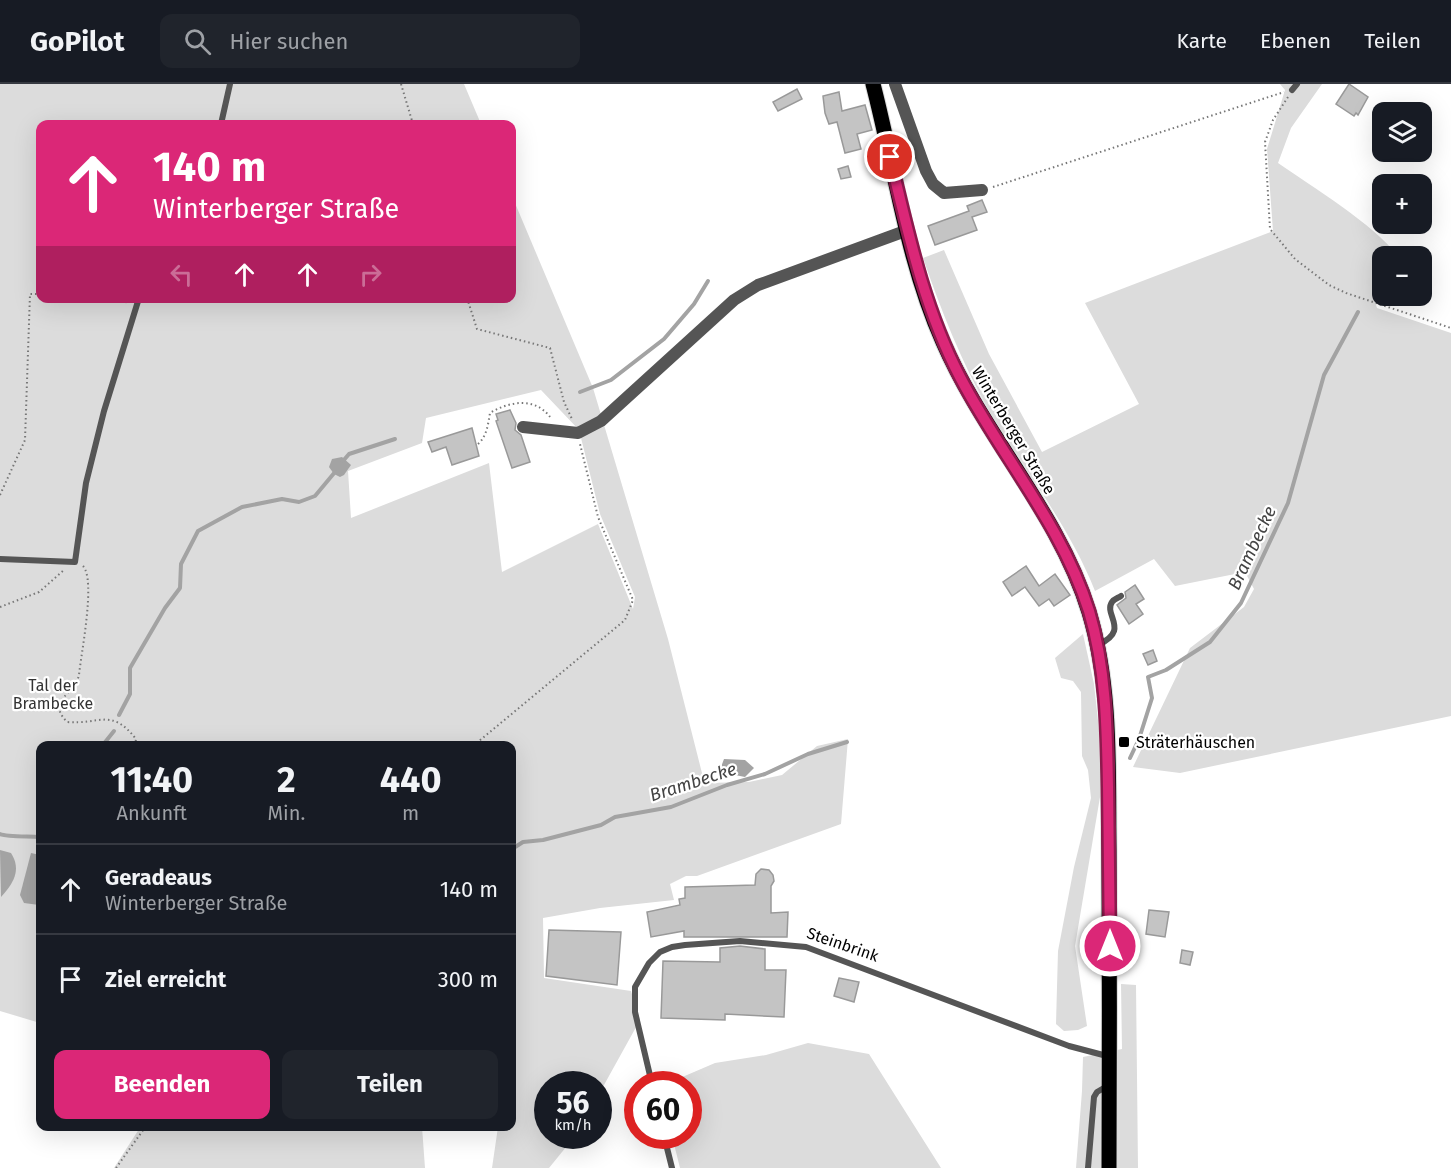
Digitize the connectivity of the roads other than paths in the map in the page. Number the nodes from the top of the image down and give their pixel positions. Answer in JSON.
{"nodes":[{"id":1,"x":230,"y":84,"type":"edge"},
{"id":2,"x":873,"y":84,"type":"edge"},
{"id":3,"x":896,"y":84,"type":"edge"},
{"id":4,"x":222,"y":120,"type":"edge"},
{"id":5,"x":982,"y":190,"type":"road end"},
{"id":6,"x":908,"y":230,"type":"junction"},
{"id":7,"x":137,"y":303,"type":"edge"},
{"id":8,"x":523,"y":427,"type":"dead end"},
{"id":9,"x":0,"y":559,"type":"edge"},
{"id":10,"x":1121,"y":596,"type":"dead end"},
{"id":11,"x":1098,"y":645,"type":"junction"},
{"id":12,"x":1110,"y":1057,"type":"junction"},
{"id":13,"x":649,"y":1071,"type":"edge"},
{"id":14,"x":1109,"y":1085,"type":"junction"},
{"id":15,"x":667,"y":1149,"type":"edge"},
{"id":16,"x":672,"y":1168,"type":"edge"},
{"id":17,"x":1088,"y":1168,"type":"edge"},
{"id":18,"x":1109,"y":1168,"type":"edge"}],
"edges":[{"from":1,"to":4,"type":"lane"},
{"from":2,"to":6,"type":"main road","name":"Winterberger Straße"},
{"from":3,"to":5,"type":"street"},
{"from":6,"to":8,"type":"street"},
{"from":6,"to":11,"type":"main road","name":"Winterberger Straße"},
{"from":7,"to":9,"type":"lane"},
{"from":10,"to":11,"type":"lane"},
{"from":11,"to":12,"type":"main road","name":"Winterberger Straße"},
{"from":12,"to":13,"type":"lane","name":"Steinbrink"},
{"from":12,"to":14,"type":"main road"},
{"from":14,"to":17,"type":"lane"},
{"from":14,"to":18,"type":"main road"},
{"from":15,"to":16,"type":"lane"}]}
